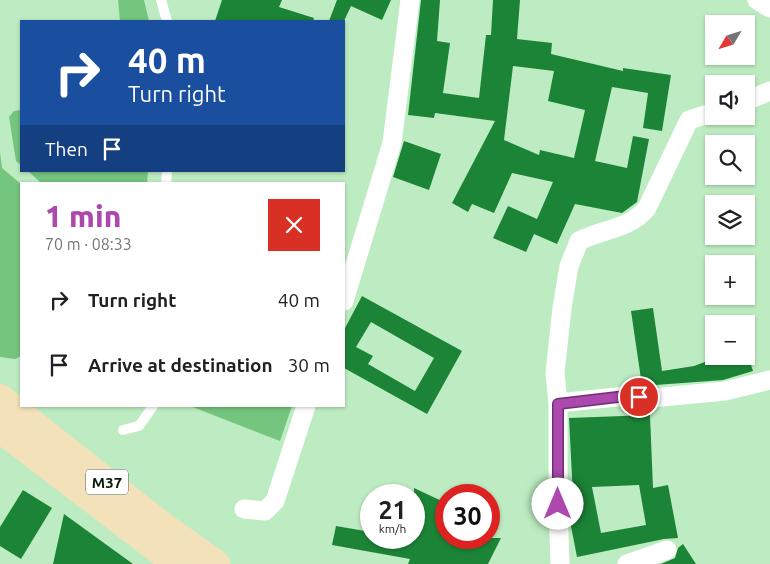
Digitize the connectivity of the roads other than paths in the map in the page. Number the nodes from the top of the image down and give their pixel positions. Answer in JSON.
{"nodes":[{"id":1,"x":161,"y":0,"type":"edge"},
{"id":2,"x":410,"y":0,"type":"edge"},
{"id":3,"x":757,"y":0,"type":"edge"},
{"id":4,"x":770,"y":8,"type":"edge"},
{"id":5,"x":167,"y":20,"type":"edge"},
{"id":6,"x":770,"y":90,"type":"edge"},
{"id":7,"x":755,"y":97,"type":"edge"},
{"id":8,"x":705,"y":115,"type":"edge"},
{"id":9,"x":345,"y":298,"type":"edge"},
{"id":10,"x":770,"y":380,"type":"edge"},
{"id":11,"x":0,"y":398,"type":"edge"},
{"id":12,"x":558,"y":404,"type":"junction"},
{"id":13,"x":152,"y":407,"type":"edge"},
{"id":14,"x":306,"y":407,"type":"edge"},
{"id":15,"x":0,"y":429,"type":"edge"},
{"id":16,"x":123,"y":430,"type":"dead end"},
{"id":17,"x":244,"y":510,"type":"dead end"},
{"id":18,"x":667,"y":550,"type":"dead end"},
{"id":19,"x":177,"y":564,"type":"edge"},
{"id":20,"x":216,"y":564,"type":"edge"},
{"id":21,"x":560,"y":564,"type":"edge"},
{"id":22,"x":627,"y":564,"type":"edge"}],
"edges":[{"from":1,"to":5,"type":"lane"},
{"from":2,"to":9,"type":"street"},
{"from":3,"to":4,"type":"street"},
{"from":6,"to":7,"type":"street"},
{"from":8,"to":12,"type":"street"},
{"from":10,"to":12,"type":"street"},
{"from":11,"to":20,"type":"main road","number":"M37"},
{"from":12,"to":21,"type":"street"},
{"from":13,"to":16,"type":"lane"},
{"from":14,"to":17,"type":"street"},
{"from":15,"to":19,"type":"main road","number":"M37"},
{"from":18,"to":22,"type":"street"}]}
